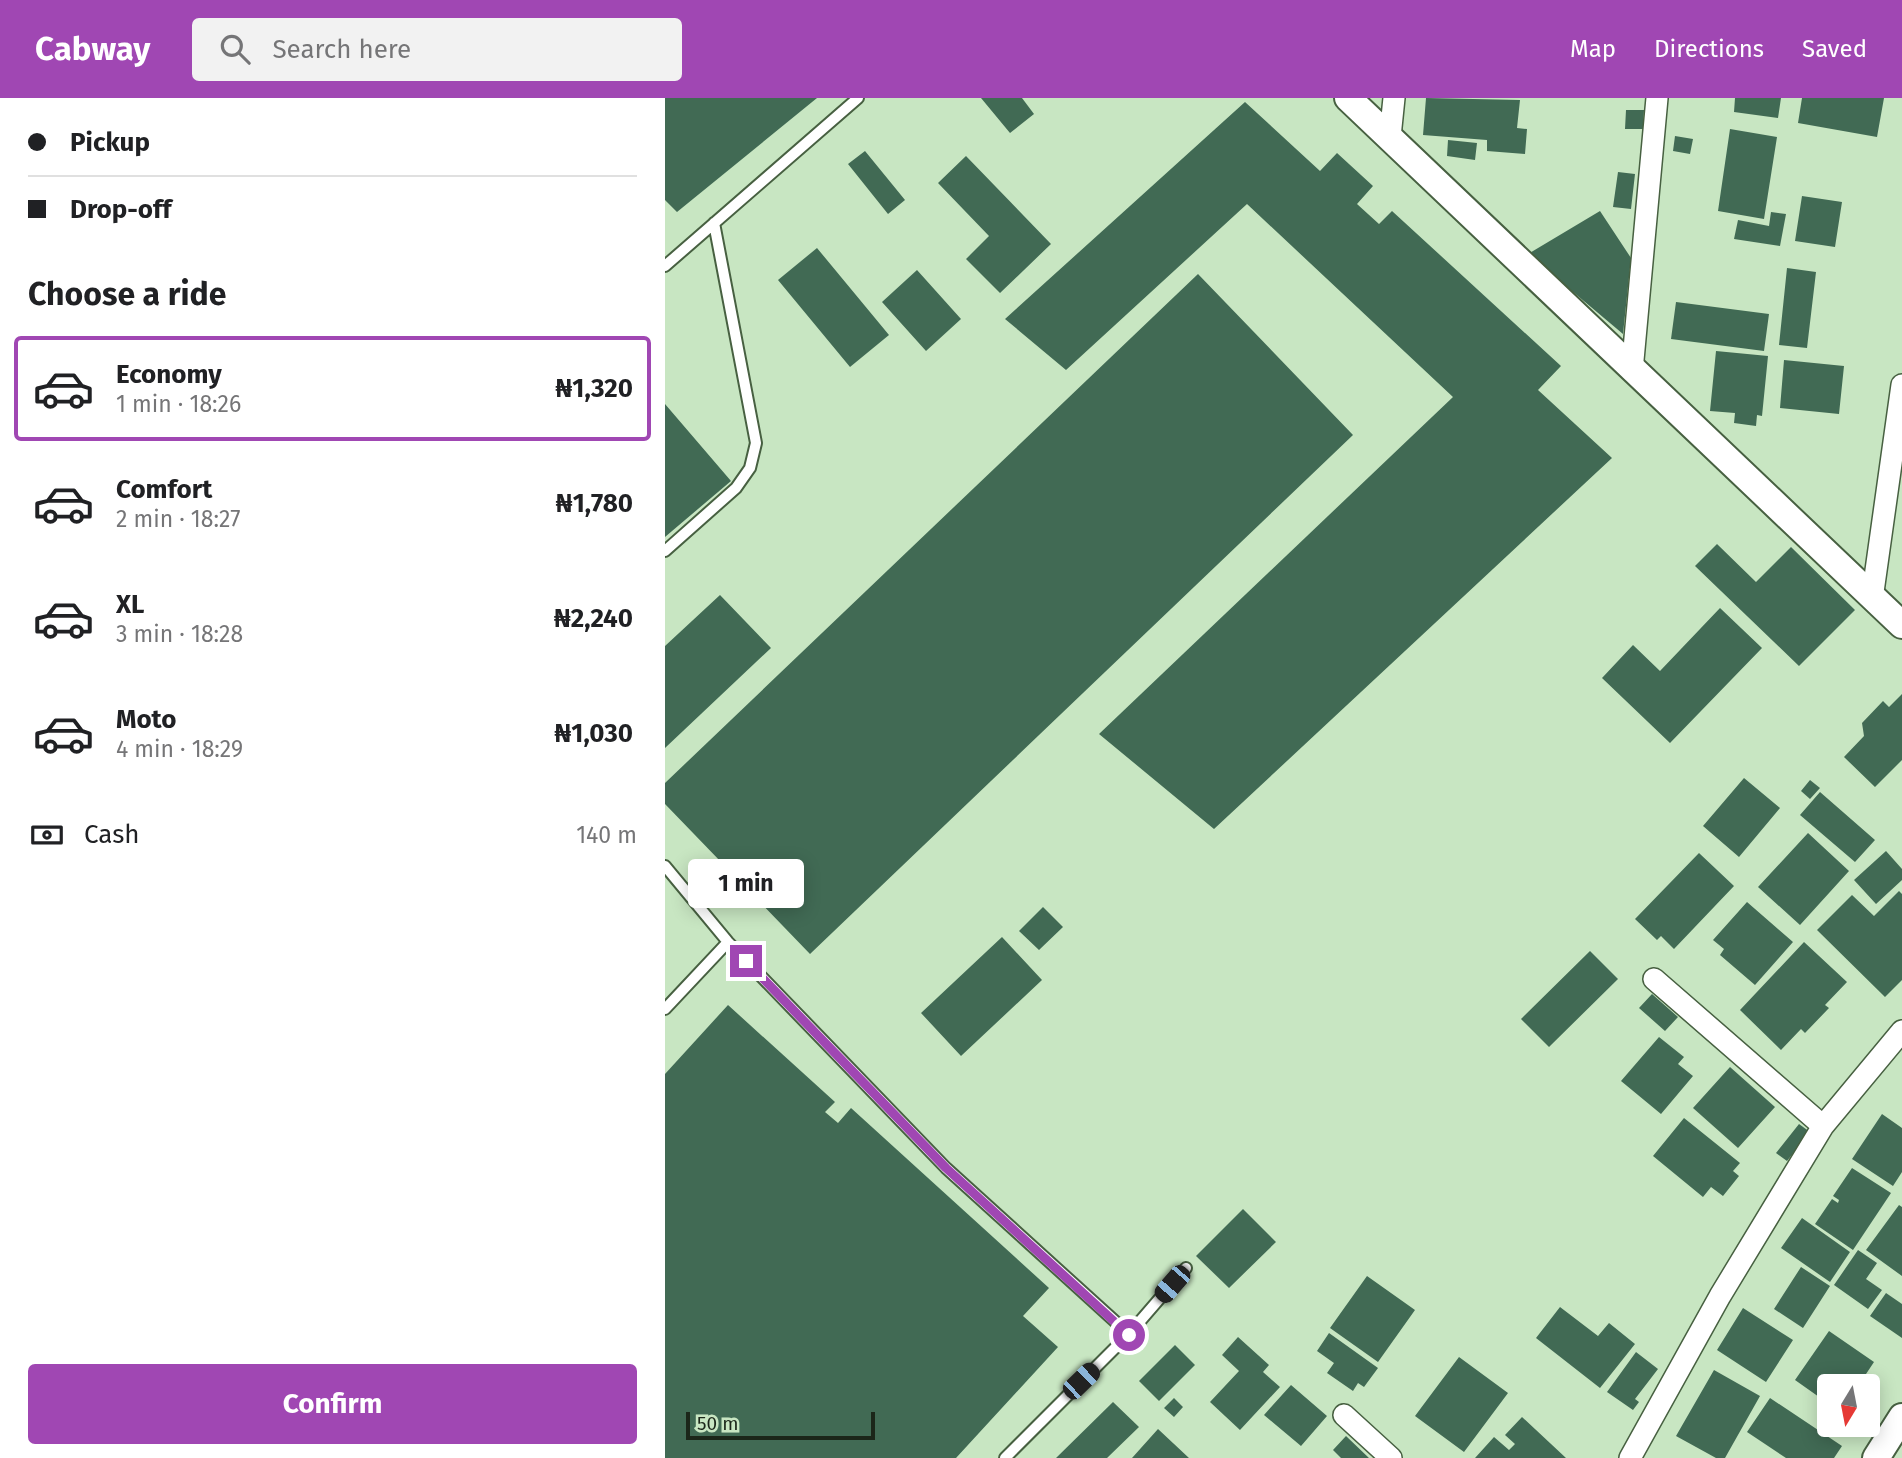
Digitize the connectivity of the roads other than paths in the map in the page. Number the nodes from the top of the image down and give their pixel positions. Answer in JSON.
{"nodes":[{"id":1,"x":858,"y":98,"type":"edge"},
{"id":2,"x":1348,"y":98,"type":"edge"},
{"id":3,"x":1394,"y":98,"type":"edge"},
{"id":4,"x":1657,"y":98,"type":"edge"},
{"id":5,"x":1390,"y":137,"type":"junction"},
{"id":6,"x":715,"y":223,"type":"junction"},
{"id":7,"x":665,"y":266,"type":"edge"},
{"id":8,"x":1632,"y":371,"type":"junction"},
{"id":9,"x":1902,"y":385,"type":"edge"},
{"id":10,"x":665,"y":551,"type":"edge"},
{"id":11,"x":1872,"y":598,"type":"junction"},
{"id":12,"x":1902,"y":625,"type":"edge"},
{"id":13,"x":665,"y":866,"type":"edge"},
{"id":14,"x":728,"y":942,"type":"junction"},
{"id":15,"x":1654,"y":979,"type":"dead end"},
{"id":16,"x":665,"y":1009,"type":"edge"},
{"id":17,"x":1902,"y":1031,"type":"edge"},
{"id":18,"x":1823,"y":1126,"type":"junction"},
{"id":19,"x":1186,"y":1268,"type":"dead end"},
{"id":20,"x":1129,"y":1335,"type":"junction"},
{"id":21,"x":1344,"y":1415,"type":"dead end"},
{"id":22,"x":1902,"y":1416,"type":"edge"},
{"id":23,"x":1005,"y":1458,"type":"edge"},
{"id":24,"x":1391,"y":1458,"type":"edge"},
{"id":25,"x":1630,"y":1458,"type":"edge"},
{"id":26,"x":1876,"y":1458,"type":"edge"}],
"edges":[{"from":1,"to":6,"type":"lane"},
{"from":2,"to":5,"type":"street"},
{"from":3,"to":5,"type":"street"},
{"from":4,"to":8,"type":"street"},
{"from":5,"to":8,"type":"street"},
{"from":6,"to":7,"type":"lane"},
{"from":6,"to":10,"type":"lane"},
{"from":8,"to":11,"type":"street"},
{"from":9,"to":11,"type":"street"},
{"from":11,"to":12,"type":"street"},
{"from":13,"to":14,"type":"lane"},
{"from":14,"to":16,"type":"lane"},
{"from":14,"to":20,"type":"lane"},
{"from":15,"to":18,"type":"street"},
{"from":17,"to":18,"type":"street"},
{"from":18,"to":25,"type":"street"},
{"from":19,"to":20,"type":"lane"},
{"from":20,"to":23,"type":"lane"},
{"from":21,"to":24,"type":"street"},
{"from":22,"to":26,"type":"street"}]}
